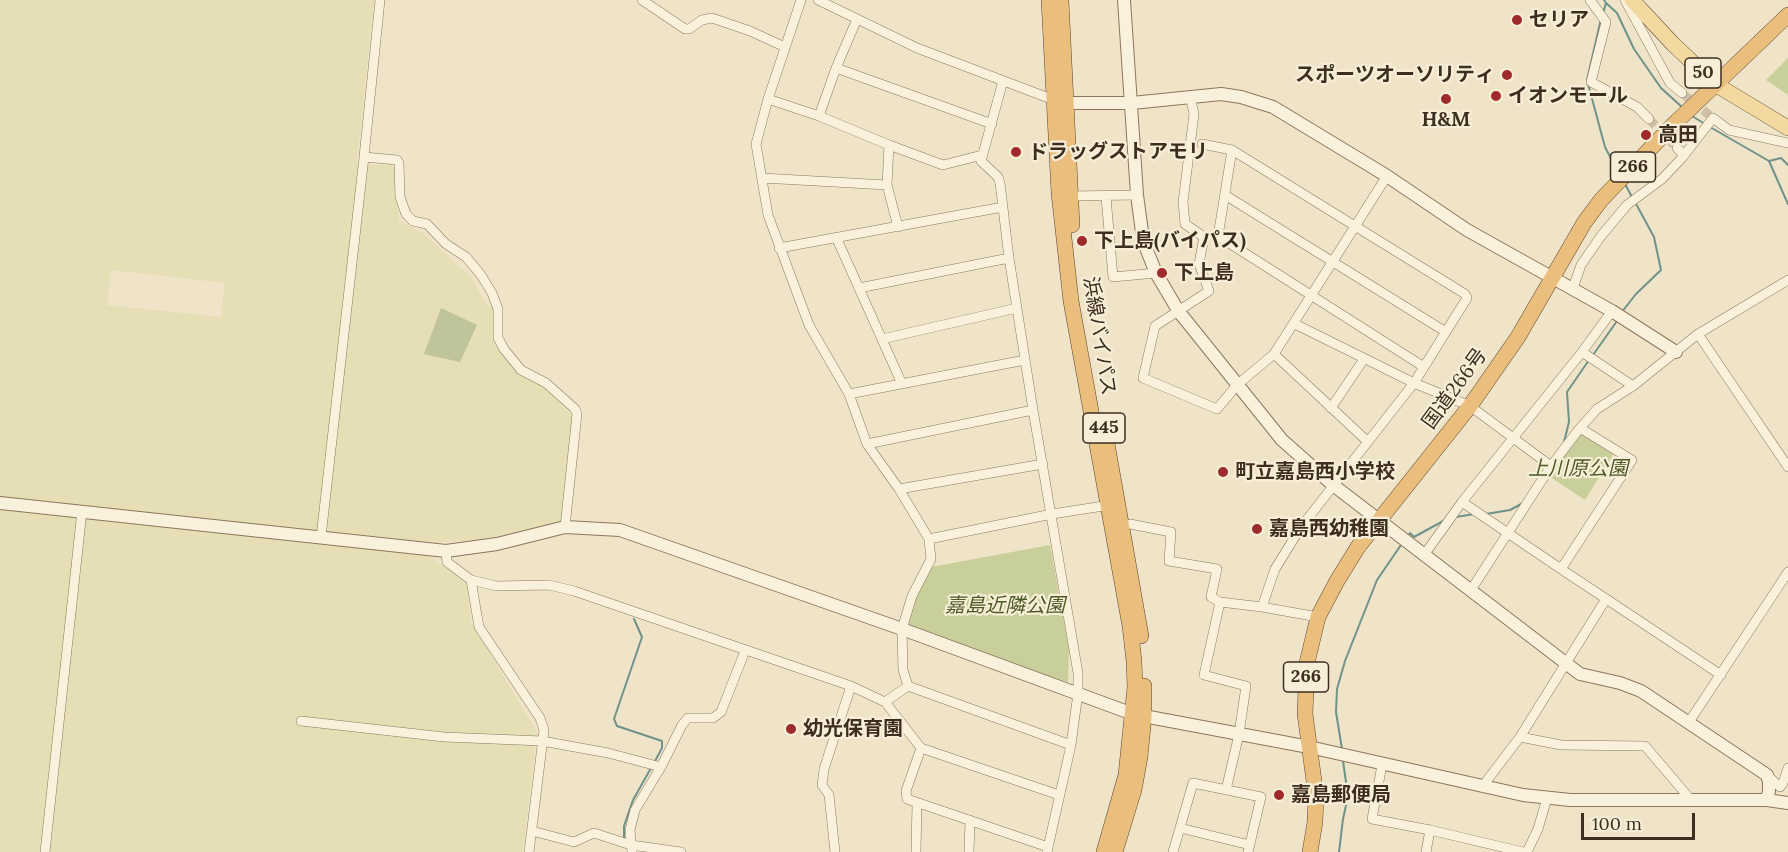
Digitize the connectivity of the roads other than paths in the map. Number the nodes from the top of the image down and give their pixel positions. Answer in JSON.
{"nodes":[{"id":1,"x":380,"y":0,"type":"edge"},
{"id":2,"x":642,"y":0,"type":"edge"},
{"id":3,"x":801,"y":0,"type":"edge"},
{"id":4,"x":818,"y":0,"type":"edge"},
{"id":5,"x":1049,"y":0,"type":"edge"},
{"id":6,"x":1061,"y":0,"type":"edge"},
{"id":7,"x":1124,"y":0,"type":"edge"},
{"id":8,"x":1590,"y":0,"type":"edge"},
{"id":9,"x":1625,"y":0,"type":"edge"},
{"id":10,"x":1632,"y":0,"type":"edge"},
{"id":11,"x":1788,"y":15,"type":"edge"},
{"id":12,"x":857,"y":19,"type":"junction"},
{"id":13,"x":785,"y":47,"type":"junction"},
{"id":14,"x":836,"y":68,"type":"junction"},
{"id":15,"x":1004,"y":81,"type":"junction"},
{"id":16,"x":1715,"y":84,"type":"junction"},
{"id":17,"x":1682,"y":93,"type":"tunnel mouth"},
{"id":18,"x":1190,"y":96,"type":"junction"},
{"id":19,"x":768,"y":99,"type":"junction"},
{"id":20,"x":1061,"y":102,"type":"junction"},
{"id":21,"x":1132,"y":103,"type":"junction"},
{"id":22,"x":819,"y":116,"type":"junction"},
{"id":23,"x":1649,"y":119,"type":"tunnel mouth"},
{"id":24,"x":992,"y":124,"type":"junction"},
{"id":25,"x":1788,"y":128,"type":"edge"},
{"id":26,"x":1788,"y":143,"type":"edge"},
{"id":27,"x":1202,"y":144,"type":"dead end"},
{"id":28,"x":889,"y":146,"type":"junction"},
{"id":29,"x":1677,"y":148,"type":"tunnel mouth"},
{"id":30,"x":1232,"y":150,"type":"junction"},
{"id":31,"x":982,"y":155,"type":"junction"},
{"id":32,"x":364,"y":158,"type":"junction"},
{"id":33,"x":1682,"y":158,"type":"junction"},
{"id":34,"x":1387,"y":176,"type":"junction"},
{"id":35,"x":762,"y":178,"type":"junction"},
{"id":36,"x":887,"y":185,"type":"junction"},
{"id":37,"x":1064,"y":195,"type":"junction"},
{"id":38,"x":1137,"y":195,"type":"junction"},
{"id":39,"x":1225,"y":195,"type":"junction"},
{"id":40,"x":1106,"y":197,"type":"junction"},
{"id":41,"x":1003,"y":207,"type":"junction"},
{"id":42,"x":898,"y":227,"type":"junction"},
{"id":43,"x":1355,"y":227,"type":"junction"},
{"id":44,"x":836,"y":237,"type":"junction"},
{"id":45,"x":779,"y":248,"type":"junction"},
{"id":46,"x":1009,"y":258,"type":"junction"},
{"id":47,"x":1334,"y":261,"type":"junction"},
{"id":48,"x":1156,"y":273,"type":"junction"},
{"id":49,"x":1554,"y":277,"type":"junction"},
{"id":50,"x":1788,"y":280,"type":"edge"},
{"id":51,"x":859,"y":288,"type":"junction"},
{"id":52,"x":1573,"y":288,"type":"junction"},
{"id":53,"x":1312,"y":296,"type":"junction"},
{"id":54,"x":1017,"y":308,"type":"junction"},
{"id":55,"x":1612,"y":311,"type":"junction"},
{"id":56,"x":1179,"y":312,"type":"junction"},
{"id":57,"x":1295,"y":324,"type":"junction"},
{"id":58,"x":1446,"y":332,"type":"junction"},
{"id":59,"x":1698,"y":334,"type":"junction"},
{"id":60,"x":882,"y":339,"type":"junction"},
{"id":61,"x":1582,"y":352,"type":"junction"},
{"id":62,"x":1676,"y":352,"type":"junction"},
{"id":63,"x":1274,"y":354,"type":"junction"},
{"id":64,"x":1364,"y":359,"type":"junction"},
{"id":65,"x":1025,"y":360,"type":"junction"},
{"id":66,"x":1424,"y":367,"type":"junction"},
{"id":67,"x":1414,"y":383,"type":"junction"},
{"id":68,"x":902,"y":384,"type":"junction"},
{"id":69,"x":1237,"y":385,"type":"junction"},
{"id":70,"x":1633,"y":387,"type":"junction"},
{"id":71,"x":849,"y":394,"type":"junction"},
{"id":72,"x":1470,"y":406,"type":"junction"},
{"id":73,"x":1331,"y":408,"type":"junction"},
{"id":74,"x":1033,"y":410,"type":"junction"},
{"id":75,"x":1580,"y":428,"type":"junction"},
{"id":76,"x":1513,"y":439,"type":"junction"},
{"id":77,"x":1367,"y":441,"type":"junction"},
{"id":78,"x":867,"y":444,"type":"junction"},
{"id":79,"x":1043,"y":464,"type":"junction"},
{"id":80,"x":1551,"y":466,"type":"junction"},
{"id":81,"x":1788,"y":466,"type":"edge"},
{"id":82,"x":1333,"y":485,"type":"junction"},
{"id":83,"x":899,"y":489,"type":"junction"},
{"id":84,"x":1462,"y":502,"type":"junction"},
{"id":85,"x":0,"y":503,"type":"edge"},
{"id":86,"x":1113,"y":504,"type":"junction"},
{"id":87,"x":82,"y":511,"type":"junction"},
{"id":88,"x":1052,"y":514,"type":"junction"},
{"id":89,"x":1379,"y":520,"type":"junction"},
{"id":90,"x":1130,"y":524,"type":"dead end"},
{"id":91,"x":565,"y":527,"type":"junction"},
{"id":92,"x":1508,"y":532,"type":"junction"},
{"id":93,"x":321,"y":537,"type":"junction"},
{"id":94,"x":929,"y":539,"type":"junction"},
{"id":95,"x":446,"y":551,"type":"junction"},
{"id":96,"x":1424,"y":555,"type":"junction"},
{"id":97,"x":1561,"y":569,"type":"junction"},
{"id":98,"x":1788,"y":572,"type":"edge"},
{"id":99,"x":471,"y":580,"type":"junction"},
{"id":100,"x":1471,"y":590,"type":"junction"},
{"id":101,"x":1606,"y":599,"type":"junction"},
{"id":102,"x":1220,"y":602,"type":"junction"},
{"id":103,"x":1262,"y":607,"type":"junction"},
{"id":104,"x":1318,"y":617,"type":"junction"},
{"id":105,"x":902,"y":629,"type":"junction"},
{"id":106,"x":745,"y":651,"type":"junction"},
{"id":107,"x":1565,"y":664,"type":"junction"},
{"id":108,"x":1721,"y":675,"type":"junction"},
{"id":109,"x":852,"y":686,"type":"junction"},
{"id":110,"x":908,"y":686,"type":"junction"},
{"id":111,"x":1078,"y":693,"type":"junction"},
{"id":112,"x":885,"y":702,"type":"junction"},
{"id":113,"x":1138,"y":715,"type":"junction"},
{"id":114,"x":302,"y":721,"type":"dead end"},
{"id":115,"x":1689,"y":722,"type":"junction"},
{"id":116,"x":1239,"y":735,"type":"junction"},
{"id":117,"x":1520,"y":737,"type":"junction"},
{"id":118,"x":542,"y":741,"type":"junction"},
{"id":119,"x":1071,"y":745,"type":"junction"},
{"id":120,"x":1308,"y":747,"type":"junction"},
{"id":121,"x":921,"y":748,"type":"junction"},
{"id":122,"x":1382,"y":765,"type":"junction"},
{"id":123,"x":661,"y":766,"type":"junction"},
{"id":124,"x":1788,"y":768,"type":"edge"},
{"id":125,"x":1767,"y":775,"type":"junction"},
{"id":126,"x":1482,"y":787,"type":"junction"},
{"id":127,"x":1226,"y":790,"type":"junction"},
{"id":128,"x":1059,"y":795,"type":"junction"},
{"id":129,"x":1547,"y":798,"type":"junction"},
{"id":130,"x":1691,"y":800,"type":"junction"},
{"id":131,"x":1767,"y":800,"type":"junction"},
{"id":132,"x":917,"y":803,"type":"junction"},
{"id":133,"x":1788,"y":804,"type":"edge"},
{"id":134,"x":970,"y":820,"type":"junction"},
{"id":135,"x":1180,"y":828,"type":"junction"},
{"id":136,"x":1430,"y":830,"type":"junction"},
{"id":137,"x":531,"y":831,"type":"junction"},
{"id":138,"x":631,"y":848,"type":"edge"},
{"id":139,"x":1249,"y":848,"type":"edge"},
{"id":140,"x":1048,"y":850,"type":"edge"},
{"id":141,"x":45,"y":852,"type":"edge"},
{"id":142,"x":529,"y":852,"type":"edge"},
{"id":143,"x":681,"y":852,"type":"edge"},
{"id":144,"x":835,"y":852,"type":"edge"},
{"id":145,"x":916,"y":852,"type":"edge"},
{"id":146,"x":969,"y":852,"type":"edge"},
{"id":147,"x":1104,"y":852,"type":"edge"},
{"id":148,"x":1116,"y":852,"type":"edge"},
{"id":149,"x":1173,"y":852,"type":"edge"},
{"id":150,"x":1310,"y":852,"type":"edge"},
{"id":151,"x":1426,"y":852,"type":"edge"},
{"id":152,"x":1525,"y":852,"type":"edge"}],
"edges":[{"from":1,"to":32,"type":"street"},
{"from":2,"to":13,"type":"street"},
{"from":3,"to":13,"type":"street"},
{"from":4,"to":12,"type":"street"},
{"from":5,"to":20,"type":"highway","name":"浜線バイパス","number":"445"},
{"from":6,"to":20,"type":"highway","name":"浜線バイパス","number":"445"},
{"from":7,"to":21,"type":"street"},
{"from":8,"to":23,"type":"street"},
{"from":9,"to":17,"type":"street"},
{"from":10,"to":16,"type":"main road","number":"50"},
{"from":11,"to":16,"type":"highway","name":"国道266号","number":"266"},
{"from":12,"to":14,"type":"street"},
{"from":12,"to":15,"type":"street"},
{"from":13,"to":19,"type":"street"},
{"from":14,"to":22,"type":"street"},
{"from":14,"to":24,"type":"street"},
{"from":15,"to":20,"type":"street"},
{"from":15,"to":24,"type":"street"},
{"from":16,"to":25,"type":"main road","number":"50"},
{"from":16,"to":49,"type":"highway","name":"国道266号","number":"266"},
{"from":18,"to":21,"type":"street"},
{"from":18,"to":34,"type":"street"},
{"from":18,"to":56,"type":"street"},
{"from":19,"to":22,"type":"street"},
{"from":19,"to":35,"type":"street"},
{"from":20,"to":21,"type":"street"},
{"from":20,"to":37,"type":"highway","name":"浜線バイパス","number":"445"},
{"from":21,"to":38,"type":"street"},
{"from":22,"to":28,"type":"street"},
{"from":24,"to":31,"type":"street"},
{"from":26,"to":33,"type":"street"},
{"from":27,"to":30,"type":"street"},
{"from":28,"to":31,"type":"street"},
{"from":28,"to":36,"type":"street"},
{"from":29,"to":33,"type":"street"},
{"from":30,"to":39,"type":"street"},
{"from":30,"to":43,"type":"street"},
{"from":31,"to":41,"type":"street"},
{"from":32,"to":91,"type":"street"},
{"from":32,"to":93,"type":"street"},
{"from":33,"to":52,"type":"street"},
{"from":34,"to":43,"type":"street"},
{"from":34,"to":49,"type":"street"},
{"from":35,"to":36,"type":"street"},
{"from":35,"to":45,"type":"street"},
{"from":36,"to":42,"type":"street"},
{"from":37,"to":40,"type":"street"},
{"from":37,"to":86,"type":"highway","name":"浜線バイパス","number":"445"},
{"from":38,"to":40,"type":"street"},
{"from":38,"to":48,"type":"street"},
{"from":39,"to":47,"type":"street"},
{"from":39,"to":53,"type":"street"},
{"from":40,"to":48,"type":"street"},
{"from":41,"to":42,"type":"street"},
{"from":41,"to":46,"type":"street"},
{"from":42,"to":44,"type":"street"},
{"from":43,"to":47,"type":"street"},
{"from":43,"to":58,"type":"street"},
{"from":44,"to":45,"type":"street"},
{"from":44,"to":51,"type":"street"},
{"from":45,"to":71,"type":"street"},
{"from":46,"to":51,"type":"street"},
{"from":46,"to":54,"type":"street"},
{"from":47,"to":53,"type":"street"},
{"from":47,"to":58,"type":"street"},
{"from":48,"to":56,"type":"street"},
{"from":49,"to":52,"type":"street"},
{"from":49,"to":72,"type":"highway","name":"国道266号","number":"266"},
{"from":50,"to":59,"type":"street"},
{"from":51,"to":60,"type":"street"},
{"from":52,"to":55,"type":"street"},
{"from":53,"to":57,"type":"street"},
{"from":53,"to":66,"type":"street"},
{"from":54,"to":60,"type":"street"},
{"from":54,"to":65,"type":"street"},
{"from":55,"to":61,"type":"street"},
{"from":55,"to":62,"type":"street"},
{"from":56,"to":69,"type":"street"},
{"from":56,"to":69,"type":"street"},
{"from":57,"to":63,"type":"street"},
{"from":57,"to":64,"type":"street"},
{"from":58,"to":66,"type":"street"},
{"from":59,"to":62,"type":"street"},
{"from":59,"to":81,"type":"street"},
{"from":60,"to":68,"type":"street"},
{"from":61,"to":70,"type":"street"},
{"from":61,"to":76,"type":"street"},
{"from":62,"to":70,"type":"street"},
{"from":63,"to":69,"type":"street"},
{"from":63,"to":73,"type":"street"},
{"from":64,"to":67,"type":"street"},
{"from":64,"to":73,"type":"street"},
{"from":65,"to":68,"type":"street"},
{"from":65,"to":74,"type":"street"},
{"from":66,"to":67,"type":"street"},
{"from":67,"to":72,"type":"street"},
{"from":67,"to":77,"type":"street"},
{"from":68,"to":71,"type":"street"},
{"from":69,"to":82,"type":"street"},
{"from":70,"to":75,"type":"street"},
{"from":71,"to":78,"type":"street"},
{"from":72,"to":76,"type":"street"},
{"from":72,"to":89,"type":"highway","name":"国道266号","number":"266"},
{"from":73,"to":77,"type":"street"},
{"from":74,"to":78,"type":"street"},
{"from":74,"to":79,"type":"street"},
{"from":75,"to":80,"type":"street"},
{"from":75,"to":97,"type":"street"},
{"from":76,"to":80,"type":"street"},
{"from":76,"to":84,"type":"street"},
{"from":77,"to":82,"type":"street"},
{"from":78,"to":83,"type":"street"},
{"from":79,"to":83,"type":"street"},
{"from":79,"to":88,"type":"street"},
{"from":80,"to":92,"type":"street"},
{"from":82,"to":89,"type":"street"},
{"from":82,"to":103,"type":"street"},
{"from":83,"to":94,"type":"street"},
{"from":84,"to":92,"type":"street"},
{"from":84,"to":96,"type":"street"},
{"from":85,"to":87,"type":"street"},
{"from":86,"to":88,"type":"street"},
{"from":86,"to":113,"type":"highway","name":"浜線バイパス","number":"445"},
{"from":87,"to":93,"type":"street"},
{"from":87,"to":141,"type":"street"},
{"from":88,"to":94,"type":"street"},
{"from":88,"to":111,"type":"street"},
{"from":89,"to":96,"type":"street"},
{"from":89,"to":104,"type":"highway","name":"国道266号","number":"266"},
{"from":90,"to":102,"type":"street"},
{"from":91,"to":95,"type":"street"},
{"from":91,"to":105,"type":"street"},
{"from":92,"to":97,"type":"street"},
{"from":92,"to":100,"type":"street"},
{"from":93,"to":95,"type":"street"},
{"from":94,"to":105,"type":"street"},
{"from":95,"to":99,"type":"street"},
{"from":96,"to":100,"type":"street"},
{"from":97,"to":101,"type":"street"},
{"from":98,"to":108,"type":"street"},
{"from":99,"to":106,"type":"street"},
{"from":99,"to":118,"type":"street"},
{"from":100,"to":107,"type":"street"},
{"from":101,"to":107,"type":"street"},
{"from":101,"to":108,"type":"street"},
{"from":102,"to":103,"type":"street"},
{"from":102,"to":116,"type":"street"},
{"from":103,"to":104,"type":"street"},
{"from":104,"to":120,"type":"highway","name":"国道266号","number":"266"},
{"from":105,"to":110,"type":"street"},
{"from":105,"to":111,"type":"street"},
{"from":106,"to":109,"type":"street"},
{"from":106,"to":123,"type":"street"},
{"from":107,"to":115,"type":"street"},
{"from":107,"to":117,"type":"street"},
{"from":108,"to":115,"type":"street"},
{"from":109,"to":112,"type":"street"},
{"from":109,"to":144,"type":"street"},
{"from":110,"to":112,"type":"street"},
{"from":110,"to":119,"type":"street"},
{"from":111,"to":113,"type":"street"},
{"from":111,"to":119,"type":"street"},
{"from":112,"to":121,"type":"street"},
{"from":113,"to":116,"type":"street"},
{"from":113,"to":147,"type":"highway","name":"浜線バイパス","number":"445"},
{"from":113,"to":148,"type":"highway","name":"浜線バイパス","number":"445"},
{"from":114,"to":118,"type":"street"},
{"from":115,"to":125,"type":"street"},
{"from":116,"to":120,"type":"street"},
{"from":116,"to":127,"type":"street"},
{"from":117,"to":126,"type":"street"},
{"from":117,"to":130,"type":"street"},
{"from":118,"to":123,"type":"street"},
{"from":118,"to":137,"type":"street"},
{"from":119,"to":128,"type":"street"},
{"from":120,"to":122,"type":"street"},
{"from":120,"to":150,"type":"highway","name":"国道266号","number":"266"},
{"from":121,"to":128,"type":"street"},
{"from":121,"to":132,"type":"street"},
{"from":122,"to":126,"type":"street"},
{"from":122,"to":136,"type":"street"},
{"from":123,"to":138,"type":"street"},
{"from":124,"to":125,"type":"street"},
{"from":125,"to":131,"type":"street"},
{"from":126,"to":129,"type":"street"},
{"from":127,"to":135,"type":"street"},
{"from":127,"to":139,"type":"street"},
{"from":128,"to":140,"type":"street"},
{"from":129,"to":130,"type":"street"},
{"from":129,"to":152,"type":"street"},
{"from":130,"to":131,"type":"street"},
{"from":131,"to":133,"type":"street"},
{"from":132,"to":134,"type":"street"},
{"from":132,"to":145,"type":"street"},
{"from":134,"to":140,"type":"street"},
{"from":134,"to":146,"type":"street"},
{"from":135,"to":139,"type":"street"},
{"from":135,"to":149,"type":"street"},
{"from":136,"to":151,"type":"street"},
{"from":136,"to":152,"type":"street"},
{"from":137,"to":138,"type":"street"},
{"from":137,"to":142,"type":"street"},
{"from":138,"to":143,"type":"street"}]}
